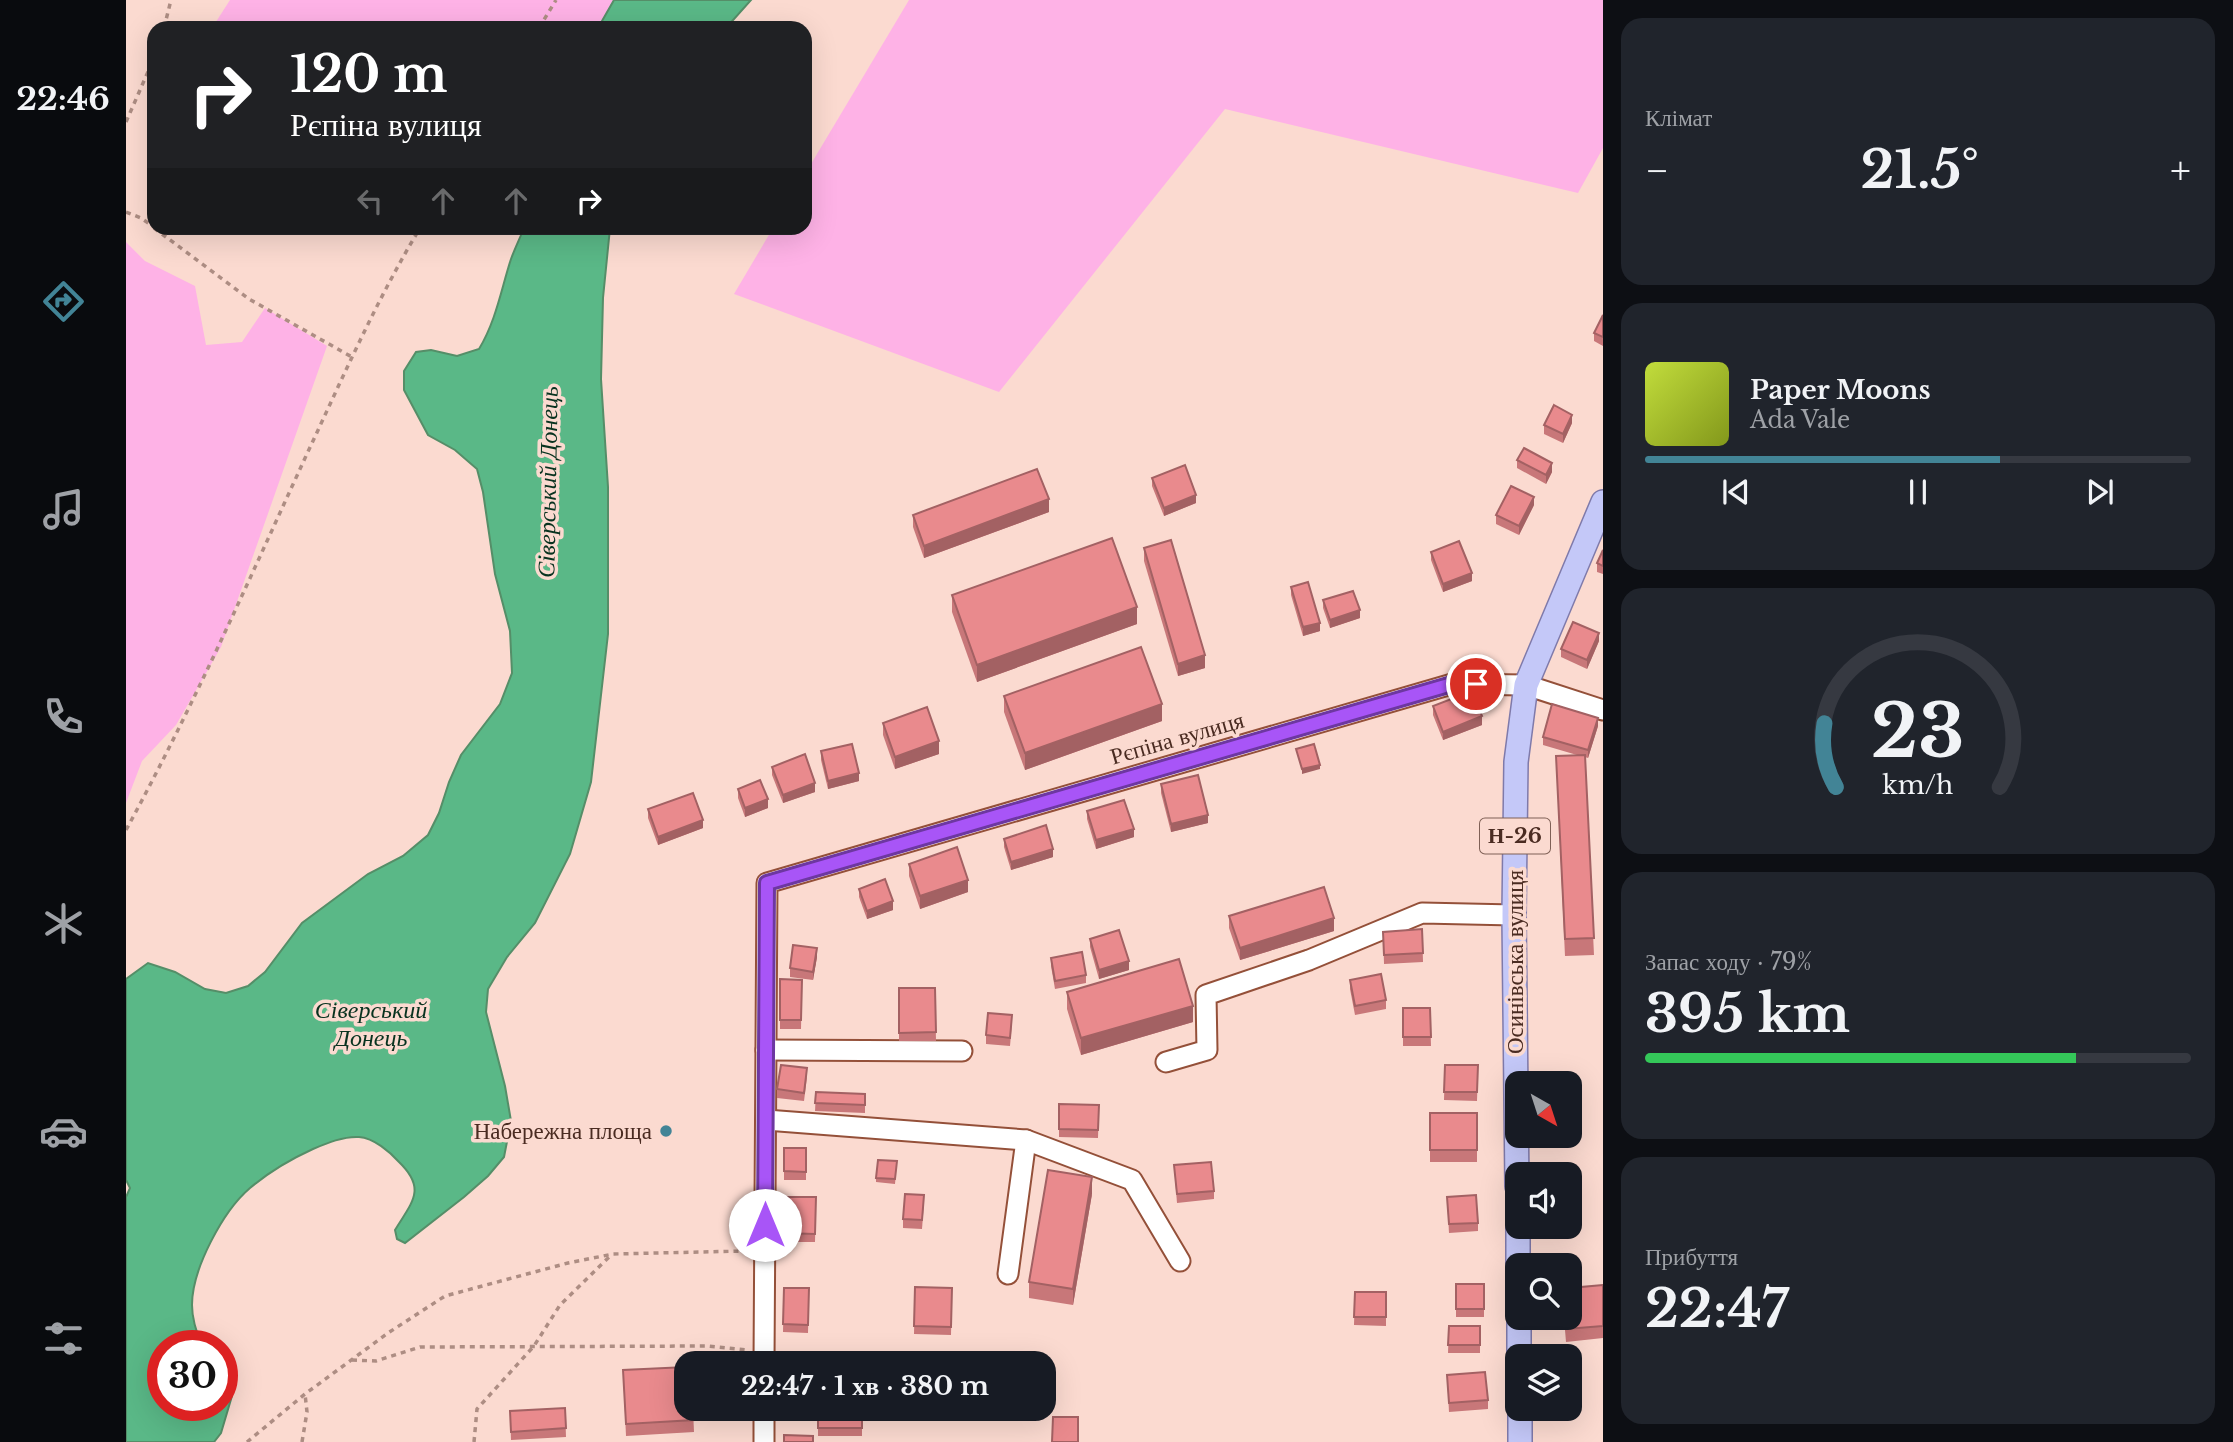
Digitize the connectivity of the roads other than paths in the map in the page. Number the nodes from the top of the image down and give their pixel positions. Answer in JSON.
{"nodes":[{"id":1,"x":1603,"y":502,"type":"edge"},
{"id":2,"x":1526,"y":685,"type":"junction"},
{"id":3,"x":1603,"y":710,"type":"edge"},
{"id":4,"x":1514,"y":915,"type":"junction"},
{"id":5,"x":766,"y":1050,"type":"junction"},
{"id":6,"x":962,"y":1051,"type":"dead end"},
{"id":7,"x":1166,"y":1062,"type":"dead end"},
{"id":8,"x":766,"y":1120,"type":"junction"},
{"id":9,"x":1026,"y":1140,"type":"junction"},
{"id":10,"x":1517,"y":1162,"type":"edge"},
{"id":11,"x":1180,"y":1261,"type":"dead end"},
{"id":12,"x":1008,"y":1273,"type":"dead end"},
{"id":13,"x":764,"y":1351,"type":"edge"},
{"id":14,"x":764,"y":1421,"type":"edge"},
{"id":15,"x":1520,"y":1421,"type":"edge"},
{"id":16,"x":764,"y":1442,"type":"edge"},
{"id":17,"x":1520,"y":1442,"type":"edge"}],
"edges":[{"from":1,"to":2,"type":"main road","name":"Осинівська вулиця","number":"Н-26"},
{"from":2,"to":3,"type":"street","name":"Рєпіна вулиця"},
{"from":2,"to":4,"type":"main road","name":"Осинівська вулиця","number":"Н-26"},
{"from":2,"to":5,"type":"street","name":"Рєпіна вулиця"},
{"from":4,"to":7,"type":"street"},
{"from":4,"to":10,"type":"main road","name":"Осинівська вулиця","number":"Н-26"},
{"from":5,"to":6,"type":"street"},
{"from":5,"to":8,"type":"street"},
{"from":8,"to":9,"type":"street"},
{"from":8,"to":13,"type":"street"},
{"from":9,"to":11,"type":"street"},
{"from":9,"to":12,"type":"street"},
{"from":14,"to":16,"type":"street"},
{"from":15,"to":17,"type":"main road"}]}
